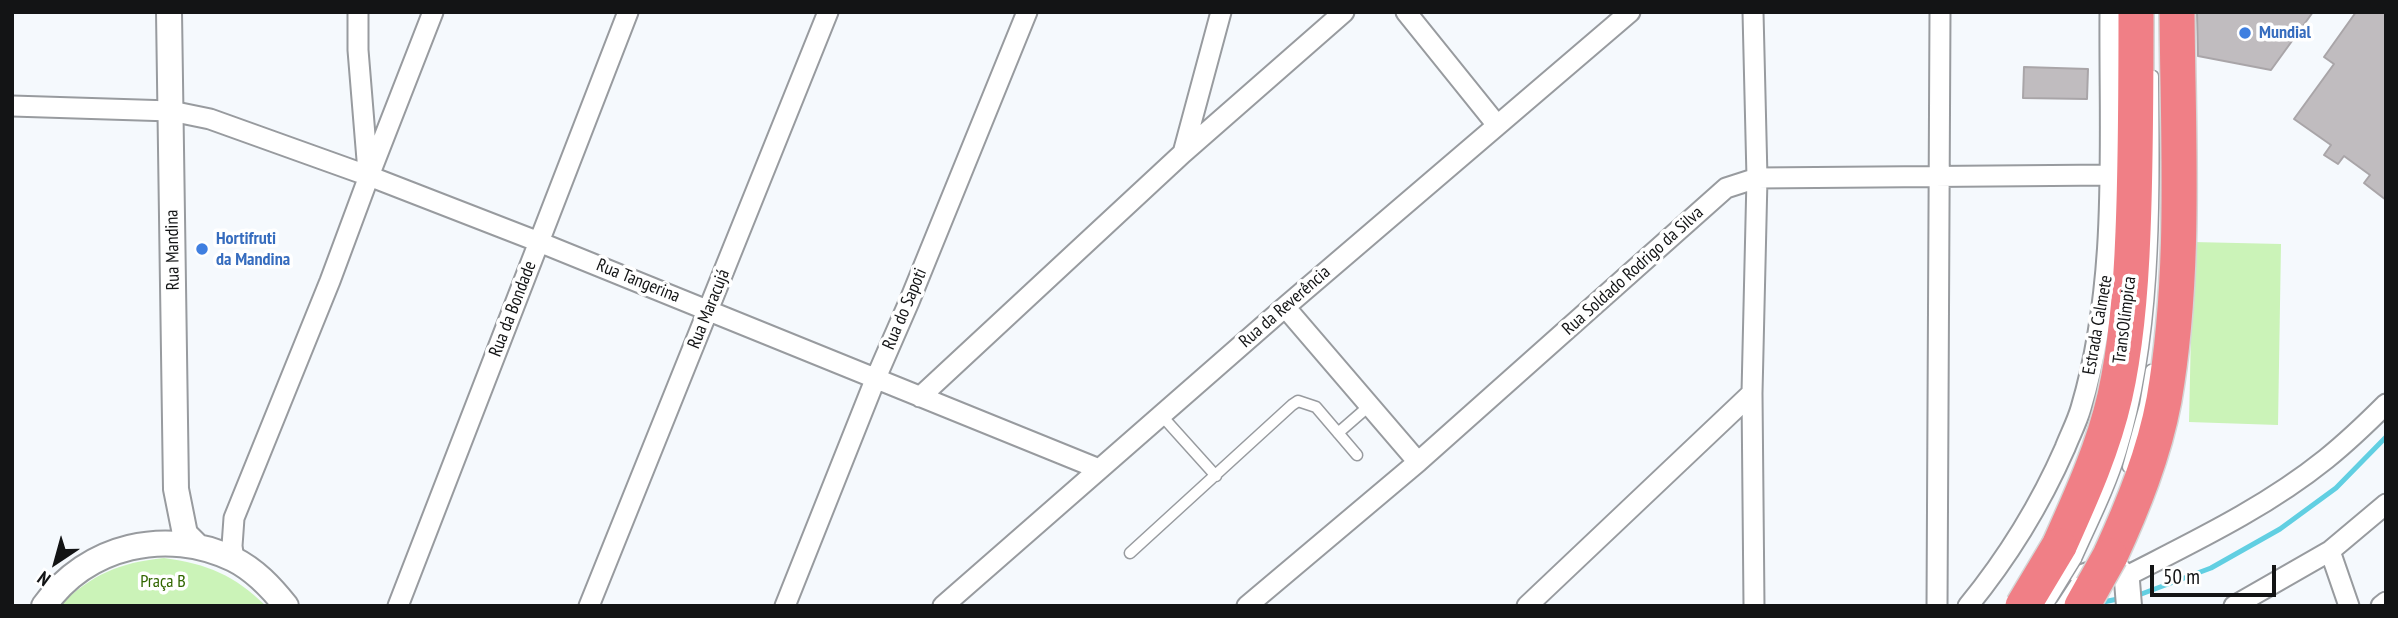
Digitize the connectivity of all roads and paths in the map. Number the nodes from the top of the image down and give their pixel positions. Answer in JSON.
{"nodes":[{"id":1,"x":169,"y":12,"type":"edge"},
{"id":2,"x":358,"y":12,"type":"edge"},
{"id":3,"x":433,"y":12,"type":"edge"},
{"id":4,"x":628,"y":12,"type":"edge"},
{"id":5,"x":828,"y":12,"type":"edge"},
{"id":6,"x":1027,"y":12,"type":"edge"},
{"id":7,"x":1221,"y":12,"type":"edge"},
{"id":8,"x":1345,"y":12,"type":"edge"},
{"id":9,"x":1406,"y":12,"type":"edge"},
{"id":10,"x":1630,"y":12,"type":"edge"},
{"id":11,"x":1753,"y":12,"type":"edge"},
{"id":12,"x":1940,"y":12,"type":"edge"},
{"id":13,"x":2110,"y":12,"type":"edge"},
{"id":14,"x":2136,"y":12,"type":"edge"},
{"id":15,"x":2177,"y":12,"type":"edge"},
{"id":16,"x":2153,"y":64,"type":"dead end"},
{"id":17,"x":12,"y":106,"type":"edge"},
{"id":18,"x":171,"y":111,"type":"junction"},
{"id":19,"x":1497,"y":125,"type":"junction"},
{"id":20,"x":1182,"y":153,"type":"junction"},
{"id":21,"x":2110,"y":175,"type":"junction"},
{"id":22,"x":369,"y":176,"type":"junction"},
{"id":23,"x":1939,"y":177,"type":"junction"},
{"id":24,"x":1756,"y":178,"type":"junction"},
{"id":25,"x":539,"y":242,"type":"junction"},
{"id":26,"x":1285,"y":307,"type":"junction"},
{"id":27,"x":709,"y":310,"type":"junction"},
{"id":28,"x":2153,"y":358,"type":"dead end"},
{"id":29,"x":875,"y":380,"type":"junction"},
{"id":30,"x":1752,"y":393,"type":"junction"},
{"id":31,"x":920,"y":397,"type":"junction"},
{"id":32,"x":2386,"y":404,"type":"edge"},
{"id":33,"x":1369,"y":405,"type":"junction"},
{"id":34,"x":1161,"y":416,"type":"junction"},
{"id":35,"x":1338,"y":433,"type":"junction"},
{"id":36,"x":1357,"y":455,"type":"dead end"},
{"id":37,"x":1418,"y":461,"type":"junction"},
{"id":38,"x":1099,"y":470,"type":"junction"},
{"id":39,"x":1216,"y":476,"type":"junction"},
{"id":40,"x":2123,"y":483,"type":"dead end"},
{"id":41,"x":176,"y":489,"type":"junction"},
{"id":42,"x":2386,"y":503,"type":"edge"},
{"id":43,"x":234,"y":518,"type":"junction"},
{"id":44,"x":150,"y":543,"type":"junction"},
{"id":45,"x":201,"y":547,"type":"junction"},
{"id":46,"x":2330,"y":551,"type":"junction"},
{"id":47,"x":1130,"y":553,"type":"dead end"},
{"id":48,"x":234,"y":560,"type":"junction"},
{"id":49,"x":2102,"y":570,"type":"edge"},
{"id":50,"x":2386,"y":602,"type":"edge"},
{"id":51,"x":44,"y":606,"type":"edge"},
{"id":52,"x":286,"y":606,"type":"edge"},
{"id":53,"x":398,"y":606,"type":"edge"},
{"id":54,"x":589,"y":606,"type":"edge"},
{"id":55,"x":785,"y":606,"type":"edge"},
{"id":56,"x":943,"y":606,"type":"edge"},
{"id":57,"x":1247,"y":606,"type":"edge"},
{"id":58,"x":1527,"y":606,"type":"edge"},
{"id":59,"x":1754,"y":606,"type":"edge"},
{"id":60,"x":1937,"y":606,"type":"edge"},
{"id":61,"x":1968,"y":606,"type":"edge"},
{"id":62,"x":2010,"y":606,"type":"edge"},
{"id":63,"x":2023,"y":606,"type":"edge"},
{"id":64,"x":2047,"y":606,"type":"edge"},
{"id":65,"x":2061,"y":606,"type":"edge"},
{"id":66,"x":2082,"y":606,"type":"edge"},
{"id":67,"x":2234,"y":606,"type":"edge"},
{"id":68,"x":2349,"y":606,"type":"edge"},
{"id":69,"x":2381,"y":606,"type":"edge"}],
"edges":[{"from":1,"to":18,"type":"street","name":"Rua Mandina"},
{"from":2,"to":22,"type":"street"},
{"from":3,"to":22,"type":"street"},
{"from":4,"to":25,"type":"street","name":"Rua da Bondade"},
{"from":5,"to":27,"type":"street","name":"Rua Maracujá"},
{"from":6,"to":29,"type":"street","name":"Rua do Sapoti"},
{"from":7,"to":20,"type":"street"},
{"from":8,"to":20,"type":"street"},
{"from":9,"to":19,"type":"street"},
{"from":10,"to":19,"type":"street","name":"Rua da Reverência"},
{"from":11,"to":24,"type":"street"},
{"from":12,"to":23,"type":"street"},
{"from":13,"to":21,"type":"street","name":"Estrada Calmete"},
{"from":14,"to":49,"type":"highway","name":"TransOlímpica"},
{"from":15,"to":49,"type":"highway","name":"TransOlímpica"},
{"from":16,"to":49,"type":"lane","name":"TransOlímpica"},
{"from":17,"to":18,"type":"street","name":"Rua Tangerina"},
{"from":18,"to":22,"type":"street","name":"Rua Tangerina"},
{"from":18,"to":41,"type":"street","name":"Rua Mandina"},
{"from":19,"to":26,"type":"street","name":"Rua da Reverência"},
{"from":20,"to":31,"type":"street"},
{"from":21,"to":23,"type":"street","name":"Rua Soldado Rodrigo da Silva"},
{"from":21,"to":61,"type":"street","name":"Estrada Calmete"},
{"from":22,"to":25,"type":"street","name":"Rua Tangerina"},
{"from":22,"to":43,"type":"street"},
{"from":23,"to":24,"type":"street","name":"Rua Soldado Rodrigo da Silva"},
{"from":23,"to":60,"type":"street"},
{"from":24,"to":30,"type":"street"},
{"from":24,"to":37,"type":"street","name":"Rua Soldado Rodrigo da Silva"},
{"from":25,"to":27,"type":"street","name":"Rua Tangerina"},
{"from":25,"to":53,"type":"street","name":"Rua da Bondade"},
{"from":26,"to":33,"type":"street"},
{"from":26,"to":34,"type":"street","name":"Rua da Reverência"},
{"from":27,"to":29,"type":"street","name":"Rua Tangerina"},
{"from":27,"to":54,"type":"street","name":"Rua Maracujá"},
{"from":28,"to":40,"type":"lane","name":"TransOlímpica"},
{"from":29,"to":31,"type":"street","name":"Rua Tangerina"},
{"from":29,"to":55,"type":"street","name":"Rua do Sapoti"},
{"from":30,"to":58,"type":"street"},
{"from":30,"to":59,"type":"street"},
{"from":31,"to":38,"type":"street","name":"Rua Tangerina"},
{"from":32,"to":49,"type":"street"},
{"from":33,"to":35,"type":"lane"},
{"from":33,"to":37,"type":"street"},
{"from":34,"to":38,"type":"street","name":"Rua da Reverência"},
{"from":34,"to":39,"type":"lane"},
{"from":35,"to":36,"type":"lane"},
{"from":35,"to":39,"type":"lane"},
{"from":37,"to":57,"type":"street","name":"Rua Soldado Rodrigo da Silva"},
{"from":38,"to":56,"type":"street","name":"Rua da Reverência"},
{"from":39,"to":47,"type":"lane"},
{"from":41,"to":44,"type":"street","name":"Rua Mandina"},
{"from":41,"to":45,"type":"street","name":"Rua Mandina"},
{"from":42,"to":46,"type":"street"},
{"from":43,"to":45,"type":"street"},
{"from":43,"to":48,"type":"street"},
{"from":44,"to":45,"type":"street"},
{"from":44,"to":51,"type":"street"},
{"from":45,"to":48,"type":"street"},
{"from":46,"to":67,"type":"street"},
{"from":46,"to":68,"type":"street"},
{"from":48,"to":52,"type":"street"},
{"from":49,"to":62,"type":"street"},
{"from":49,"to":63,"type":"highway","name":"TransOlímpica","bridge":true},
{"from":49,"to":64,"type":"lane","name":"TransOlímpica","bridge":true},
{"from":49,"to":65,"type":"lane","name":"TransOlímpica","bridge":true},
{"from":49,"to":66,"type":"highway","name":"TransOlímpica","bridge":true},
{"from":50,"to":69,"type":"street"}]}
